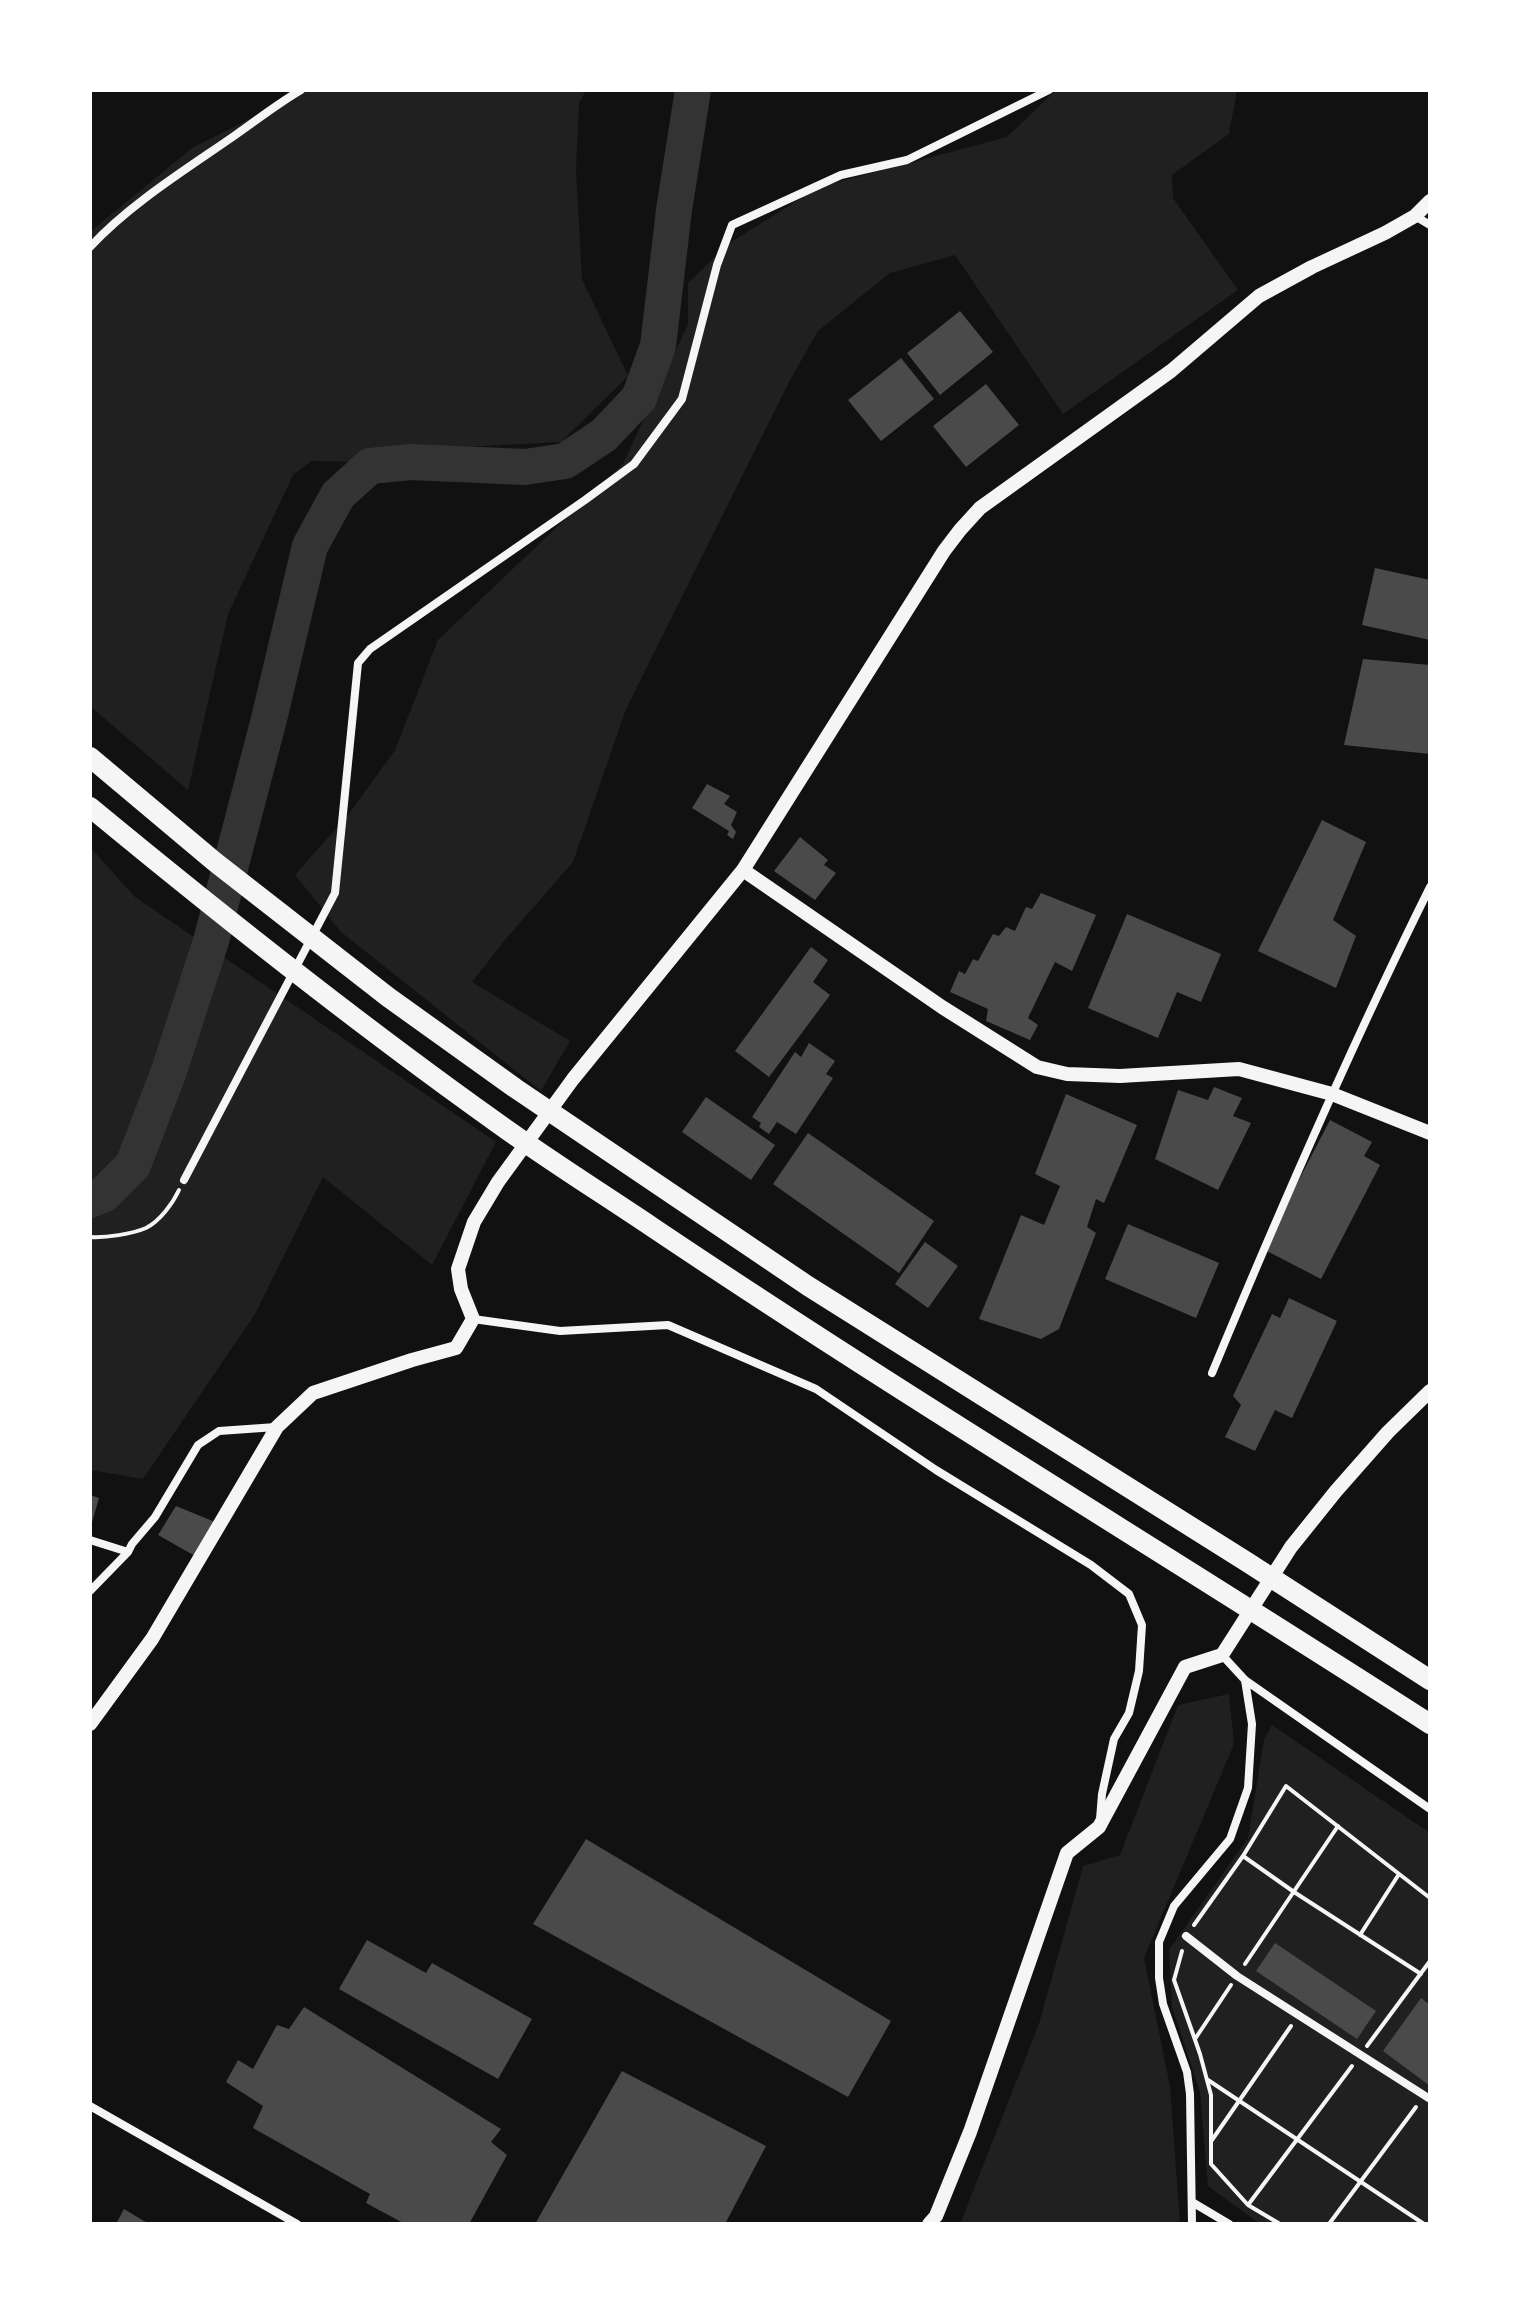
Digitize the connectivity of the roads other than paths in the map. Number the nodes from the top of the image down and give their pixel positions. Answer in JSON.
{"nodes":[{"id":1,"x":301,"y":90,"type":"edge"},
{"id":2,"x":1049,"y":90,"type":"edge"},
{"id":3,"x":1430,"y":201,"type":"edge"},
{"id":4,"x":1415,"y":216,"type":"junction"},
{"id":5,"x":1430,"y":225,"type":"edge"},
{"id":6,"x":90,"y":247,"type":"edge"},
{"id":7,"x":90,"y":757,"type":"edge"},
{"id":8,"x":90,"y":807,"type":"edge"},
{"id":9,"x":743,"y":870,"type":"junction"},
{"id":10,"x":1430,"y":887,"type":"edge"},
{"id":11,"x":1332,"y":1094,"type":"junction"},
{"id":12,"x":1430,"y":1133,"type":"edge"},
{"id":13,"x":184,"y":1180,"type":"road end"},
{"id":14,"x":473,"y":1319,"type":"junction"},
{"id":15,"x":1212,"y":1373,"type":"dead end"},
{"id":16,"x":1430,"y":1391,"type":"edge"},
{"id":17,"x":277,"y":1427,"type":"junction"},
{"id":18,"x":90,"y":1540,"type":"edge"},
{"id":19,"x":128,"y":1552,"type":"junction"},
{"id":20,"x":90,"y":1591,"type":"edge"},
{"id":21,"x":1226,"y":1650,"type":"junction"},
{"id":22,"x":1245,"y":1680,"type":"junction"},
{"id":23,"x":1430,"y":1680,"type":"edge"},
{"id":24,"x":90,"y":1724,"type":"edge"},
{"id":25,"x":1430,"y":1724,"type":"edge"},
{"id":26,"x":1430,"y":1809,"type":"edge"},
{"id":27,"x":1099,"y":1827,"type":"junction"},
{"id":28,"x":1186,"y":1936,"type":"road end"},
{"id":29,"x":1428,"y":2097,"type":"edge"},
{"id":30,"x":90,"y":2106,"type":"edge"},
{"id":31,"x":1192,"y":2202,"type":"junction"},
{"id":32,"x":297,"y":2224,"type":"edge"},
{"id":33,"x":929,"y":2224,"type":"edge"},
{"id":34,"x":1192,"y":2224,"type":"edge"},
{"id":35,"x":1229,"y":2224,"type":"edge"}],
"edges":[{"from":1,"to":6,"type":"street"},
{"from":2,"to":13,"type":"street"},
{"from":3,"to":4,"type":"street"},
{"from":4,"to":5,"type":"street"},
{"from":4,"to":9,"type":"street"},
{"from":7,"to":23,"type":"highway"},
{"from":8,"to":25,"type":"highway"},
{"from":9,"to":11,"type":"street"},
{"from":9,"to":14,"type":"street"},
{"from":10,"to":11,"type":"street"},
{"from":11,"to":12,"type":"street"},
{"from":11,"to":15,"type":"street"},
{"from":14,"to":17,"type":"street"},
{"from":14,"to":27,"type":"street"},
{"from":16,"to":21,"type":"street"},
{"from":17,"to":19,"type":"street"},
{"from":17,"to":24,"type":"street"},
{"from":18,"to":19,"type":"street"},
{"from":19,"to":20,"type":"street"},
{"from":21,"to":22,"type":"street"},
{"from":21,"to":27,"type":"street"},
{"from":22,"to":26,"type":"street"},
{"from":22,"to":31,"type":"street"},
{"from":27,"to":33,"type":"street"},
{"from":28,"to":29,"type":"street"},
{"from":30,"to":32,"type":"street"},
{"from":31,"to":34,"type":"street"},
{"from":31,"to":35,"type":"street"}]}
